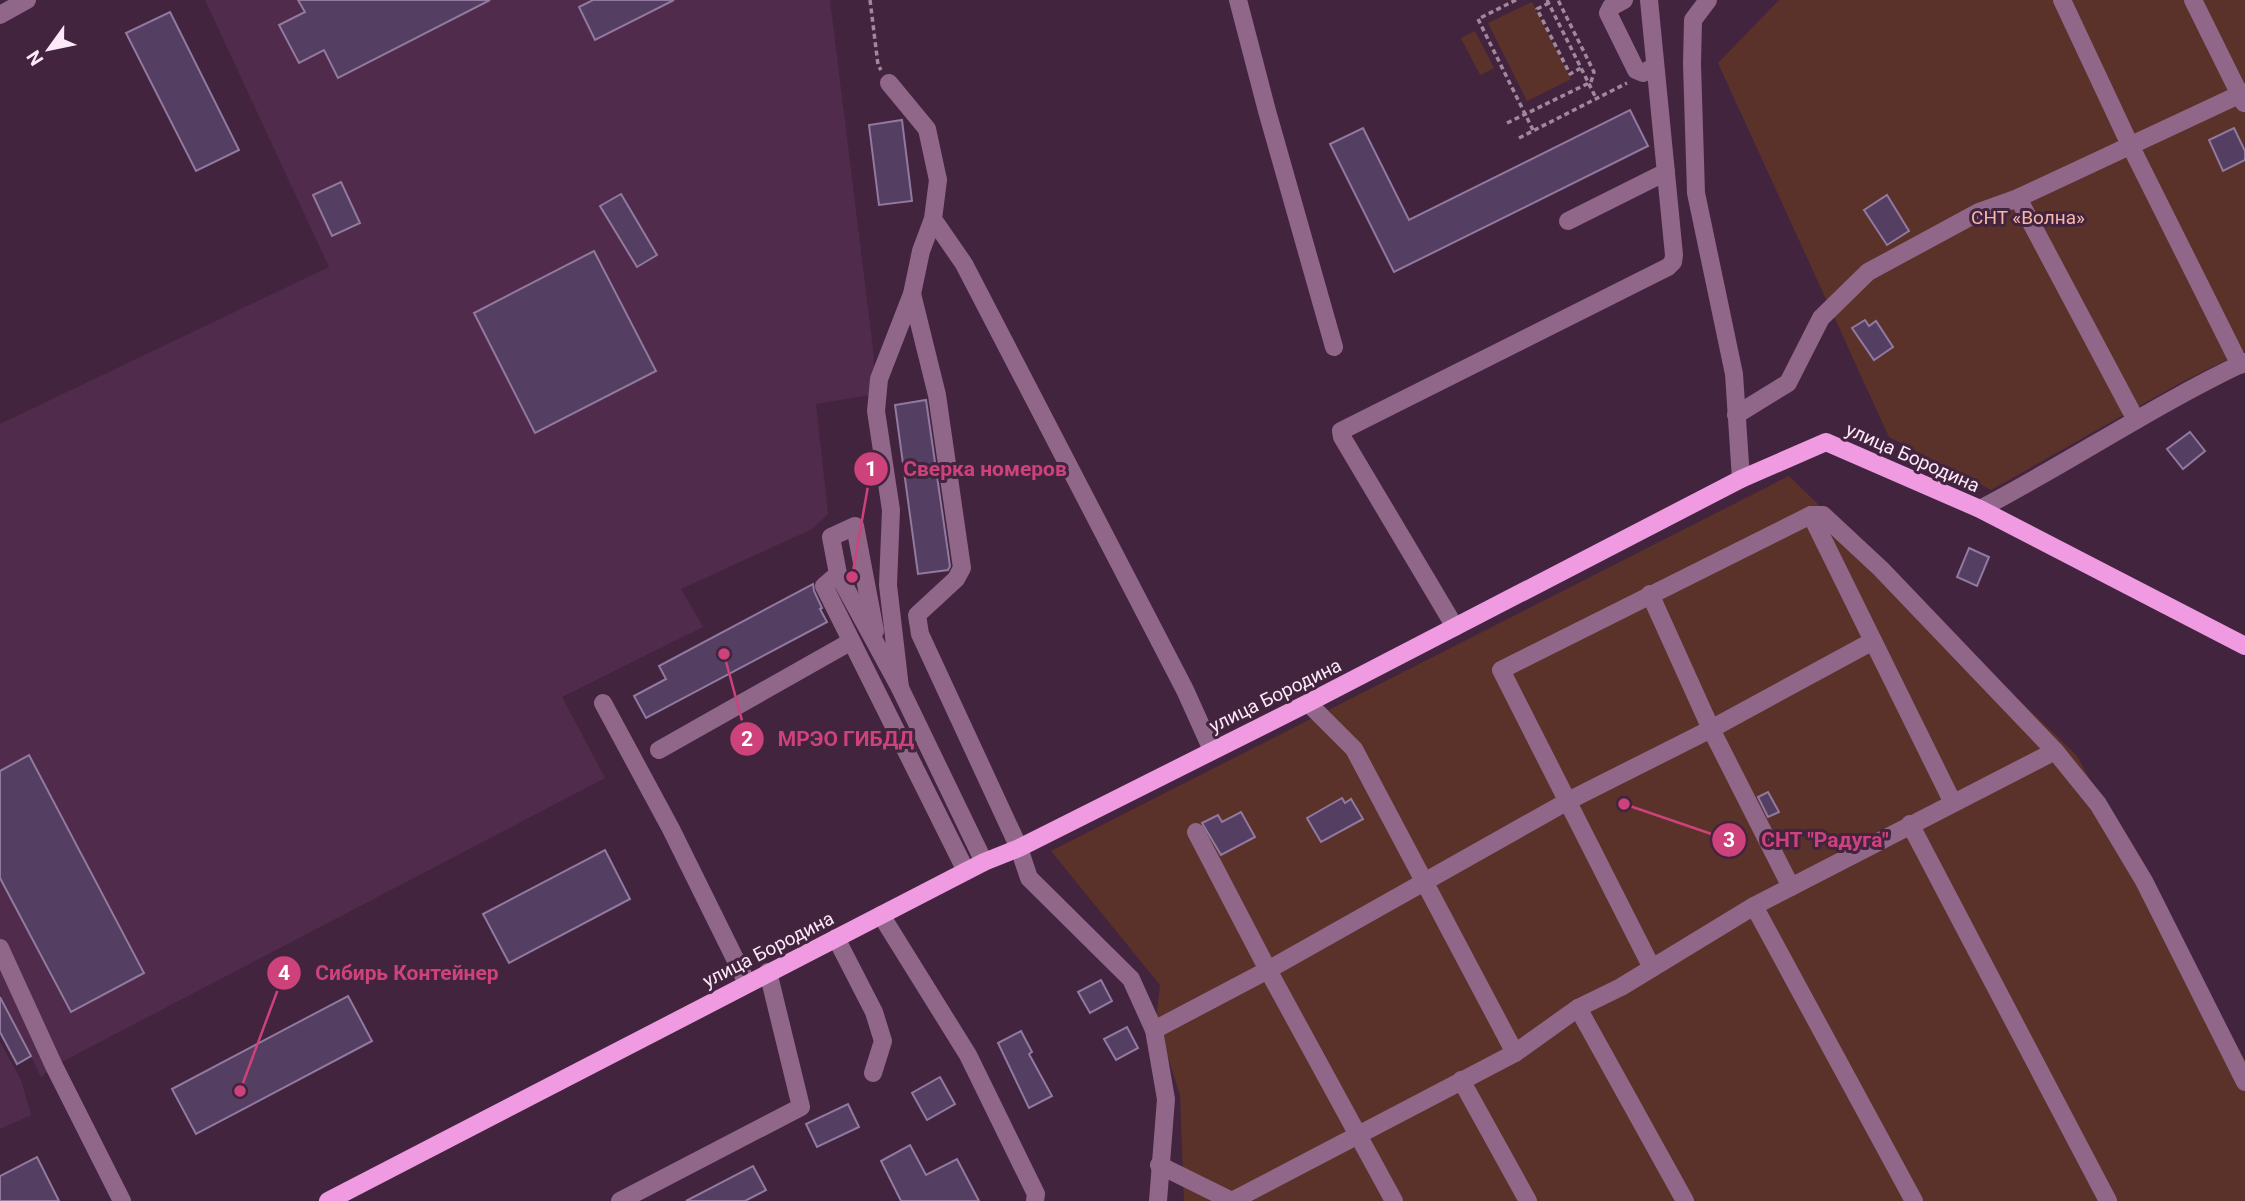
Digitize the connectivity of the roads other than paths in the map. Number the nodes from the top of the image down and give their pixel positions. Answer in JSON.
{"nodes":[{"id":1,"x":27,"y":0,"type":"edge"},
{"id":2,"x":1238,"y":0,"type":"edge"},
{"id":3,"x":1624,"y":0,"type":"edge"},
{"id":4,"x":1648,"y":0,"type":"edge"},
{"id":5,"x":1708,"y":0,"type":"edge"},
{"id":6,"x":2062,"y":0,"type":"edge"},
{"id":7,"x":2193,"y":0,"type":"edge"},
{"id":8,"x":0,"y":15,"type":"edge"},
{"id":9,"x":1647,"y":70,"type":"junction"},
{"id":10,"x":890,"y":83,"type":"road end"},
{"id":11,"x":2243,"y":97,"type":"edge"},
{"id":12,"x":2130,"y":145,"type":"junction"},
{"id":13,"x":1666,"y":172,"type":"junction"},
{"id":14,"x":2018,"y":198,"type":"junction"},
{"id":15,"x":933,"y":219,"type":"junction"},
{"id":16,"x":1568,"y":221,"type":"dead end"},
{"id":17,"x":912,"y":294,"type":"junction"},
{"id":18,"x":1334,"y":347,"type":"dead end"},
{"id":19,"x":2242,"y":363,"type":"edge"},
{"id":20,"x":1736,"y":415,"type":"junction"},
{"id":21,"x":2136,"y":421,"type":"junction"},
{"id":22,"x":1741,"y":479,"type":"junction"},
{"id":23,"x":1980,"y":509,"type":"junction"},
{"id":24,"x":1811,"y":515,"type":"junction"},
{"id":25,"x":838,"y":574,"type":"junction"},
{"id":26,"x":1650,"y":594,"type":"junction"},
{"id":27,"x":1455,"y":627,"type":"junction"},
{"id":28,"x":1873,"y":641,"type":"junction"},
{"id":29,"x":850,"y":642,"type":"junction"},
{"id":30,"x":877,"y":645,"type":"junction"},
{"id":31,"x":2245,"y":646,"type":"edge"},
{"id":32,"x":900,"y":688,"type":"junction"},
{"id":33,"x":603,"y":703,"type":"dead end"},
{"id":34,"x":1308,"y":703,"type":"junction"},
{"id":35,"x":1711,"y":729,"type":"junction"},
{"id":36,"x":659,"y":750,"type":"dead end"},
{"id":37,"x":1212,"y":750,"type":"junction"},
{"id":38,"x":2055,"y":751,"type":"junction"},
{"id":39,"x":1568,"y":801,"type":"junction"},
{"id":40,"x":1952,"y":803,"type":"junction"},
{"id":41,"x":1910,"y":824,"type":"junction"},
{"id":42,"x":1196,"y":832,"type":"dead end"},
{"id":43,"x":1018,"y":848,"type":"junction"},
{"id":44,"x":984,"y":862,"type":"junction"},
{"id":45,"x":966,"y":871,"type":"junction"},
{"id":46,"x":1424,"y":881,"type":"junction"},
{"id":47,"x":1791,"y":887,"type":"junction"},
{"id":48,"x":1754,"y":906,"type":"junction"},
{"id":49,"x":881,"y":915,"type":"junction"},
{"id":50,"x":836,"y":938,"type":"junction"},
{"id":51,"x":0,"y":948,"type":"edge"},
{"id":52,"x":1652,"y":968,"type":"junction"},
{"id":53,"x":1268,"y":970,"type":"junction"},
{"id":54,"x":768,"y":972,"type":"junction"},
{"id":55,"x":747,"y":983,"type":"junction"},
{"id":56,"x":1578,"y":1008,"type":"junction"},
{"id":57,"x":1154,"y":1030,"type":"junction"},
{"id":58,"x":1515,"y":1053,"type":"junction"},
{"id":59,"x":873,"y":1073,"type":"dead end"},
{"id":60,"x":1461,"y":1080,"type":"junction"},
{"id":61,"x":2245,"y":1082,"type":"edge"},
{"id":62,"x":1358,"y":1136,"type":"junction"},
{"id":63,"x":1159,"y":1166,"type":"junction"},
{"id":64,"x":122,"y":1201,"type":"edge"},
{"id":65,"x":328,"y":1201,"type":"edge"},
{"id":66,"x":620,"y":1201,"type":"edge"},
{"id":67,"x":1035,"y":1201,"type":"edge"},
{"id":68,"x":1157,"y":1201,"type":"edge"},
{"id":69,"x":1232,"y":1201,"type":"edge"},
{"id":70,"x":1394,"y":1201,"type":"edge"},
{"id":71,"x":1528,"y":1201,"type":"edge"},
{"id":72,"x":1685,"y":1201,"type":"edge"},
{"id":73,"x":1914,"y":1201,"type":"edge"},
{"id":74,"x":2108,"y":1201,"type":"edge"}],
"edges":[{"from":1,"to":8,"type":"street"},
{"from":2,"to":18,"type":"street"},
{"from":3,"to":9,"type":"street"},
{"from":4,"to":9,"type":"street"},
{"from":5,"to":20,"type":"street"},
{"from":6,"to":12,"type":"street"},
{"from":7,"to":11,"type":"street"},
{"from":9,"to":13,"type":"street"},
{"from":10,"to":15,"type":"street"},
{"from":11,"to":12,"type":"street"},
{"from":12,"to":14,"type":"street"},
{"from":12,"to":19,"type":"street"},
{"from":13,"to":16,"type":"street"},
{"from":13,"to":27,"type":"street"},
{"from":14,"to":20,"type":"street"},
{"from":14,"to":21,"type":"street"},
{"from":15,"to":17,"type":"street"},
{"from":15,"to":37,"type":"street"},
{"from":17,"to":32,"type":"street"},
{"from":17,"to":43,"type":"street"},
{"from":19,"to":21,"type":"street"},
{"from":20,"to":22,"type":"street"},
{"from":21,"to":23,"type":"street"},
{"from":22,"to":23,"type":"main road","name":"улица Бородина"},
{"from":22,"to":27,"type":"main road","name":"улица Бородина"},
{"from":23,"to":31,"type":"main road","name":"улица Бородина"},
{"from":24,"to":26,"type":"street"},
{"from":24,"to":28,"type":"street"},
{"from":24,"to":38,"type":"street"},
{"from":25,"to":29,"type":"street"},
{"from":25,"to":30,"type":"street"},
{"from":25,"to":30,"type":"street"},
{"from":26,"to":35,"type":"street"},
{"from":26,"to":39,"type":"street"},
{"from":27,"to":34,"type":"main road","name":"улица Бородина"},
{"from":28,"to":35,"type":"street"},
{"from":28,"to":40,"type":"street"},
{"from":29,"to":36,"type":"street"},
{"from":29,"to":45,"type":"street"},
{"from":30,"to":32,"type":"street"},
{"from":32,"to":44,"type":"street"},
{"from":33,"to":55,"type":"street"},
{"from":34,"to":37,"type":"main road","name":"улица Бородина"},
{"from":34,"to":46,"type":"street"},
{"from":35,"to":39,"type":"street"},
{"from":35,"to":47,"type":"street"},
{"from":37,"to":43,"type":"main road","name":"улица Бородина"},
{"from":38,"to":40,"type":"street"},
{"from":38,"to":61,"type":"street"},
{"from":39,"to":46,"type":"street"},
{"from":39,"to":52,"type":"street"},
{"from":40,"to":41,"type":"street"},
{"from":41,"to":47,"type":"street"},
{"from":41,"to":74,"type":"street"},
{"from":42,"to":53,"type":"street"},
{"from":43,"to":44,"type":"main road","name":"улица Бородина"},
{"from":43,"to":57,"type":"street"},
{"from":44,"to":45,"type":"main road","name":"улица Бородина"},
{"from":45,"to":49,"type":"main road","name":"улица Бородина"},
{"from":46,"to":53,"type":"street"},
{"from":46,"to":58,"type":"street"},
{"from":47,"to":48,"type":"street"},
{"from":48,"to":52,"type":"street"},
{"from":48,"to":73,"type":"street"},
{"from":49,"to":50,"type":"main road","name":"улица Бородина"},
{"from":49,"to":67,"type":"street"},
{"from":50,"to":54,"type":"main road","name":"улица Бородина"},
{"from":50,"to":59,"type":"street"},
{"from":51,"to":64,"type":"street"},
{"from":52,"to":56,"type":"street"},
{"from":53,"to":57,"type":"street"},
{"from":53,"to":62,"type":"street"},
{"from":54,"to":55,"type":"main road","name":"улица Бородина"},
{"from":54,"to":66,"type":"street"},
{"from":55,"to":65,"type":"main road","name":"улица Бородина"},
{"from":56,"to":58,"type":"street"},
{"from":56,"to":72,"type":"street"},
{"from":57,"to":63,"type":"street"},
{"from":58,"to":60,"type":"street"},
{"from":60,"to":62,"type":"street"},
{"from":60,"to":71,"type":"street"},
{"from":62,"to":69,"type":"street"},
{"from":62,"to":70,"type":"street"},
{"from":63,"to":68,"type":"street"},
{"from":63,"to":69,"type":"street"}]}
